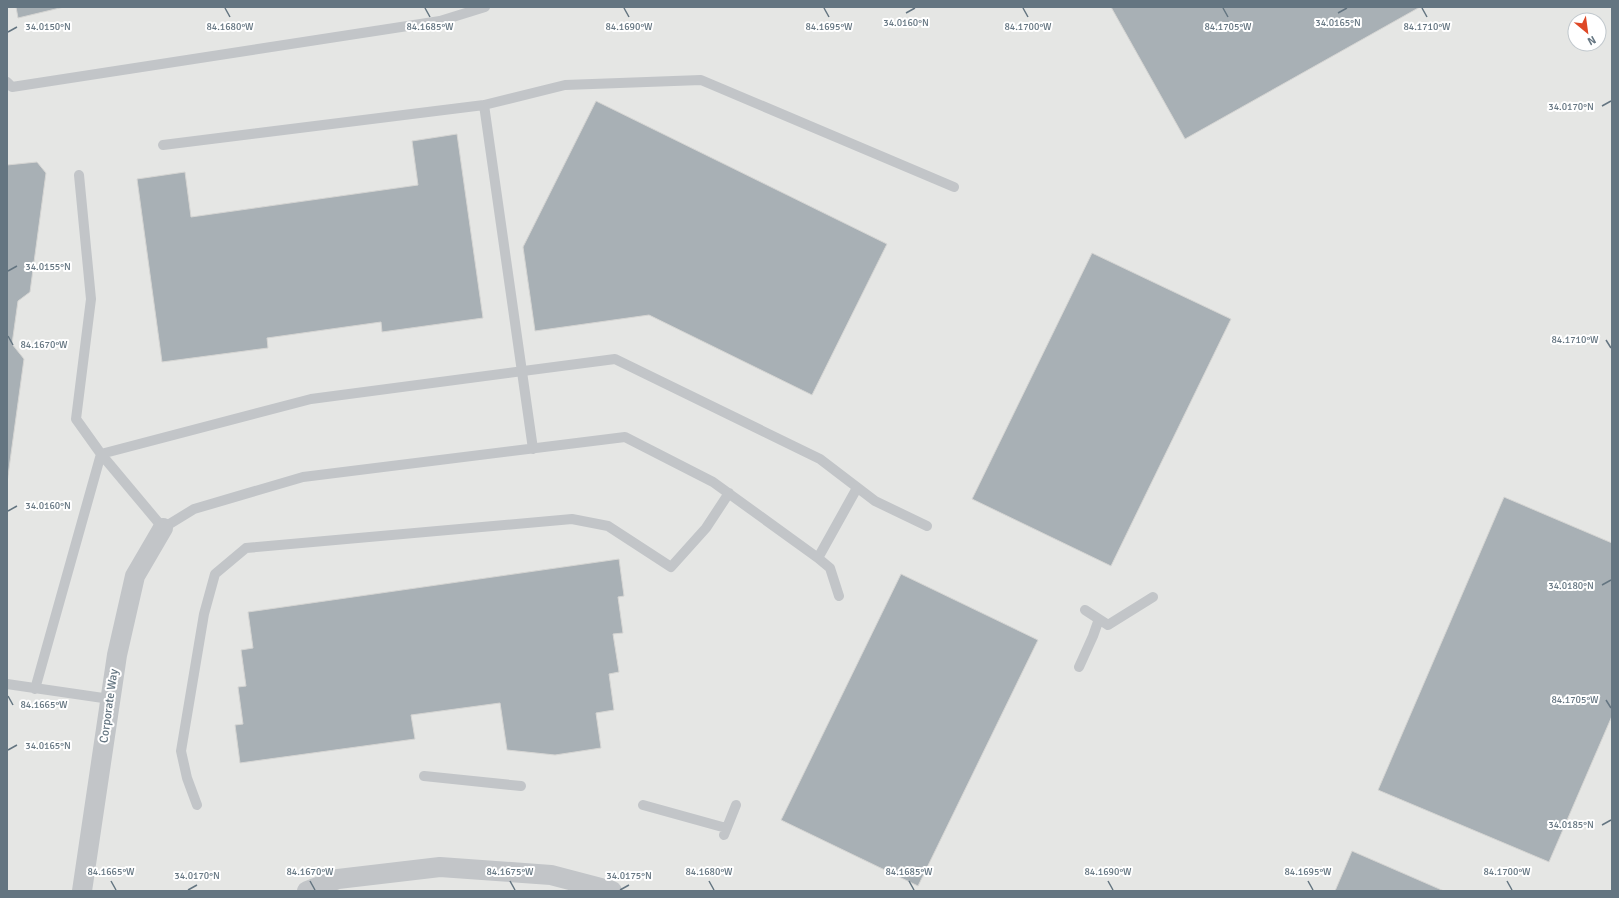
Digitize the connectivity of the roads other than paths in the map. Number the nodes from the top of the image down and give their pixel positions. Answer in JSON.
{"nodes":[{"id":1,"x":485,"y":7,"type":"edge"},
{"id":2,"x":7,"y":82,"type":"edge"},
{"id":3,"x":484,"y":105,"type":"junction"},
{"id":4,"x":163,"y":145,"type":"dead end"},
{"id":5,"x":79,"y":175,"type":"dead end"},
{"id":6,"x":954,"y":187,"type":"dead end"},
{"id":7,"x":522,"y":371,"type":"junction"},
{"id":8,"x":533,"y":449,"type":"junction"},
{"id":9,"x":101,"y":454,"type":"junction"},
{"id":10,"x":857,"y":488,"type":"junction"},
{"id":11,"x":729,"y":493,"type":"junction"},
{"id":12,"x":928,"y":526,"type":"dead end"},
{"id":13,"x":163,"y":528,"type":"junction"},
{"id":14,"x":818,"y":558,"type":"junction"},
{"id":15,"x":839,"y":596,"type":"dead end"},
{"id":16,"x":1153,"y":597,"type":"dead end"},
{"id":17,"x":1085,"y":610,"type":"dead end"},
{"id":18,"x":1099,"y":619,"type":"junction"},
{"id":19,"x":1079,"y":667,"type":"dead end"},
{"id":20,"x":7,"y":684,"type":"edge"},
{"id":21,"x":36,"y":689,"type":"junction"},
{"id":22,"x":110,"y":699,"type":"junction"},
{"id":23,"x":424,"y":776,"type":"dead end"},
{"id":24,"x":521,"y":786,"type":"dead end"},
{"id":25,"x":197,"y":805,"type":"dead end"},
{"id":26,"x":642,"y":805,"type":"dead end"},
{"id":27,"x":736,"y":805,"type":"dead end"},
{"id":28,"x":82,"y":891,"type":"edge"},
{"id":29,"x":307,"y":891,"type":"edge"},
{"id":30,"x":612,"y":891,"type":"edge"}],
"edges":[{"from":1,"to":2,"type":"lane"},
{"from":3,"to":4,"type":"lane"},
{"from":3,"to":6,"type":"lane"},
{"from":3,"to":7,"type":"lane"},
{"from":5,"to":9,"type":"lane"},
{"from":7,"to":8,"type":"lane"},
{"from":7,"to":9,"type":"lane"},
{"from":7,"to":10,"type":"lane"},
{"from":8,"to":11,"type":"lane"},
{"from":8,"to":13,"type":"lane"},
{"from":9,"to":13,"type":"lane"},
{"from":9,"to":21,"type":"lane"},
{"from":10,"to":12,"type":"lane"},
{"from":10,"to":14,"type":"lane"},
{"from":11,"to":14,"type":"lane"},
{"from":11,"to":25,"type":"lane"},
{"from":13,"to":22,"type":"street","name":"Corporate Way"},
{"from":14,"to":15,"type":"lane"},
{"from":16,"to":18,"type":"lane"},
{"from":17,"to":18,"type":"lane"},
{"from":18,"to":19,"type":"lane"},
{"from":20,"to":21,"type":"lane"},
{"from":21,"to":22,"type":"lane"},
{"from":22,"to":28,"type":"street","name":"Corporate Way"},
{"from":23,"to":24,"type":"lane"},
{"from":26,"to":27,"type":"lane"},
{"from":29,"to":30,"type":"street"}]}
